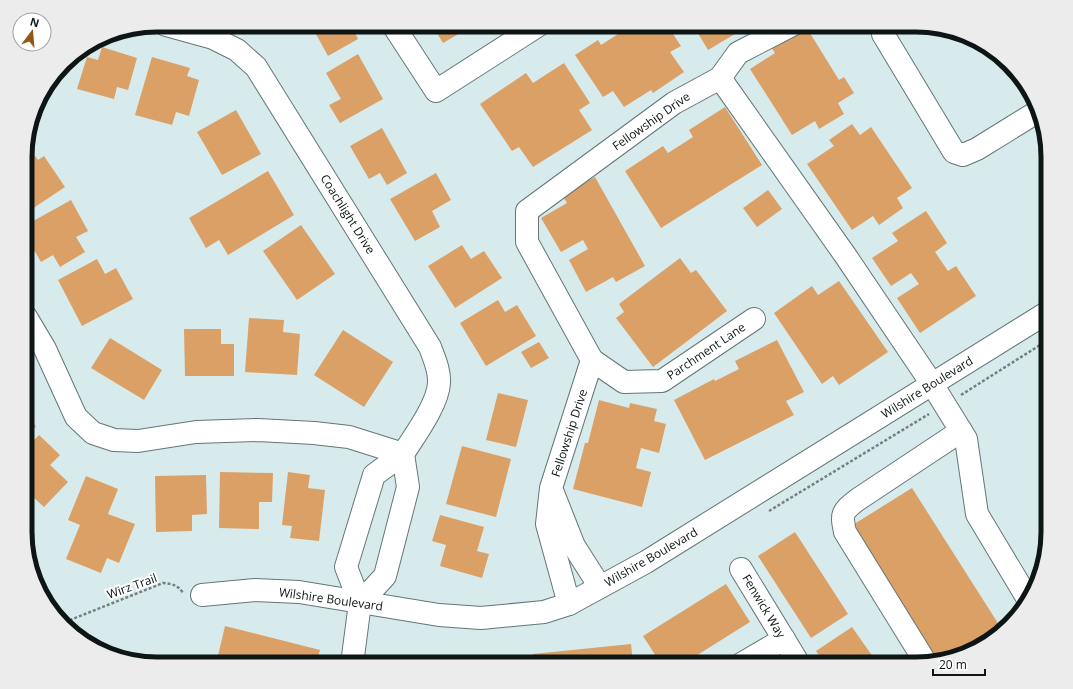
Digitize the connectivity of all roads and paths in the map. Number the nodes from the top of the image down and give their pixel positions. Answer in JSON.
{"nodes":[{"id":1,"x":191,"y":32,"type":"edge"},
{"id":2,"x":398,"y":32,"type":"edge"},
{"id":3,"x":528,"y":32,"type":"edge"},
{"id":4,"x":778,"y":32,"type":"edge"},
{"id":5,"x":883,"y":32,"type":"edge"},
{"id":6,"x":720,"y":78,"type":"junction"},
{"id":7,"x":1033,"y":114,"type":"edge"},
{"id":8,"x":1041,"y":316,"type":"edge"},
{"id":9,"x":754,"y":319,"type":"dead end"},
{"id":10,"x":32,"y":327,"type":"edge"},
{"id":11,"x":1041,"y":344,"type":"edge"},
{"id":12,"x":592,"y":360,"type":"junction"},
{"id":13,"x":932,"y":384,"type":"junction"},
{"id":14,"x":945,"y":405,"type":"junction"},
{"id":15,"x":961,"y":431,"type":"junction"},
{"id":16,"x":403,"y":454,"type":"junction"},
{"id":17,"x":551,"y":488,"type":"junction"},
{"id":18,"x":762,"y":515,"type":"dead end"},
{"id":19,"x":741,"y":569,"type":"dead end"},
{"id":20,"x":600,"y":587,"type":"junction"},
{"id":21,"x":1025,"y":593,"type":"edge"},
{"id":22,"x":202,"y":595,"type":"joint"},
{"id":23,"x":360,"y":603,"type":"junction"},
{"id":24,"x":569,"y":604,"type":"junction"},
{"id":25,"x":69,"y":620,"type":"edge"},
{"id":26,"x":784,"y":639,"type":"junction"},
{"id":27,"x":353,"y":657,"type":"edge"},
{"id":28,"x":752,"y":657,"type":"edge"},
{"id":29,"x":795,"y":657,"type":"edge"},
{"id":30,"x":922,"y":657,"type":"edge"}],
"edges":[{"from":1,"to":16,"type":"street","name":"Coachlight Drive"},
{"from":2,"to":3,"type":"street"},
{"from":4,"to":6,"type":"street"},
{"from":5,"to":7,"type":"street"},
{"from":6,"to":12,"type":"street","name":"Fellowship Drive"},
{"from":6,"to":13,"type":"street"},
{"from":8,"to":13,"type":"street","name":"Wilshire Boulevard"},
{"from":9,"to":12,"type":"street","name":"Parchment Lane"},
{"from":10,"to":16,"type":"street"},
{"from":11,"to":14,"type":"path"},
{"from":12,"to":17,"type":"street","name":"Fellowship Drive"},
{"from":13,"to":14,"type":"street"},
{"from":13,"to":20,"type":"street","name":"Wilshire Boulevard"},
{"from":14,"to":15,"type":"street"},
{"from":14,"to":18,"type":"path"},
{"from":15,"to":21,"type":"street"},
{"from":15,"to":30,"type":"street"},
{"from":16,"to":23,"type":"street"},
{"from":16,"to":23,"type":"street","name":"Coachlight Drive"},
{"from":17,"to":20,"type":"street","name":"Fellowship Drive"},
{"from":17,"to":24,"type":"street","name":"Fellowship Drive"},
{"from":19,"to":26,"type":"street","name":"Fenwick Way"},
{"from":20,"to":24,"type":"street","name":"Wilshire Boulevard"},
{"from":22,"to":23,"type":"street","name":"Wilshire Boulevard"},
{"from":22,"to":25,"type":"path","name":"Wirz Trail"},
{"from":23,"to":24,"type":"street","name":"Wilshire Boulevard"},
{"from":23,"to":27,"type":"street"},
{"from":26,"to":28,"type":"street"},
{"from":26,"to":29,"type":"street","name":"Fenwick Way"}]}
